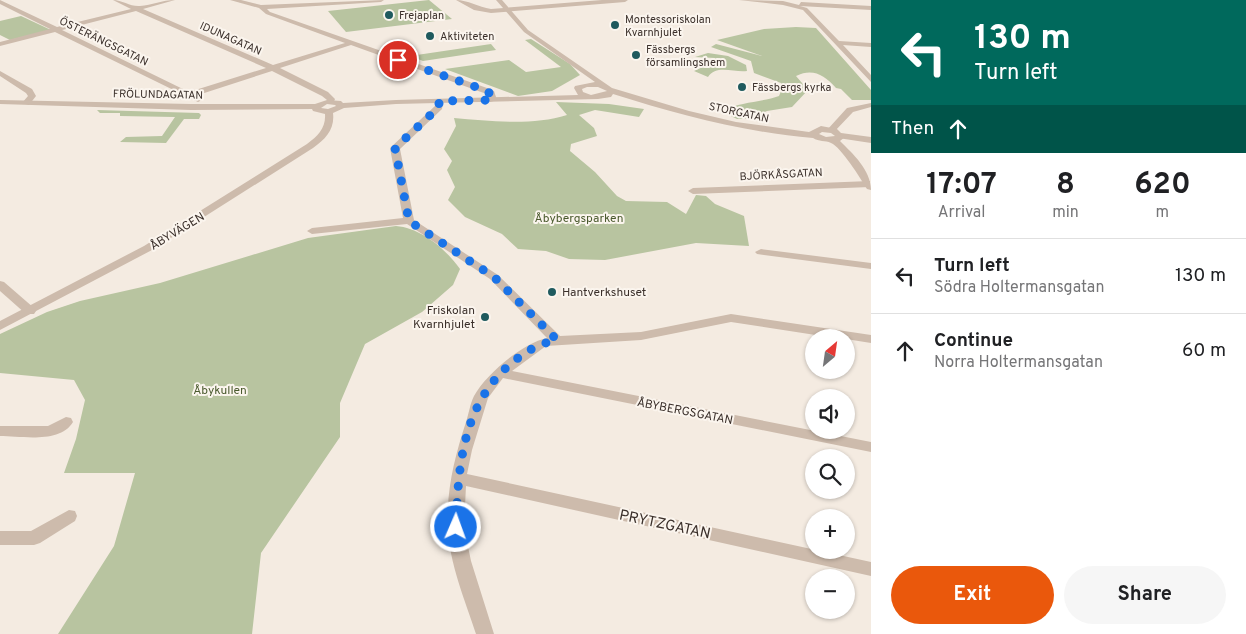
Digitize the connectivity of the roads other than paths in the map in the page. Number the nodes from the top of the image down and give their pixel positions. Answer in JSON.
{"nodes":[{"id":1,"x":116,"y":0,"type":"edge"},
{"id":2,"x":172,"y":0,"type":"edge"},
{"id":3,"x":233,"y":0,"type":"edge"},
{"id":4,"x":381,"y":0,"type":"edge"},
{"id":5,"x":459,"y":0,"type":"edge"},
{"id":6,"x":499,"y":0,"type":"edge"},
{"id":7,"x":523,"y":0,"type":"edge"},
{"id":8,"x":625,"y":0,"type":"edge"},
{"id":9,"x":742,"y":0,"type":"edge"},
{"id":10,"x":602,"y":1,"type":"edge"},
{"id":11,"x":0,"y":2,"type":"edge"},
{"id":12,"x":799,"y":3,"type":"edge"},
{"id":13,"x":261,"y":7,"type":"junction"},
{"id":14,"x":533,"y":8,"type":"junction"},
{"id":15,"x":871,"y":8,"type":"edge"},
{"id":16,"x":138,"y":9,"type":"junction"},
{"id":17,"x":507,"y":10,"type":"junction"},
{"id":18,"x":55,"y":30,"type":"junction"},
{"id":19,"x":351,"y":43,"type":"junction"},
{"id":20,"x":837,"y":43,"type":"junction"},
{"id":21,"x":0,"y":44,"type":"edge"},
{"id":22,"x":871,"y":45,"type":"edge"},
{"id":23,"x":272,"y":69,"type":"junction"},
{"id":24,"x":585,"y":72,"type":"junction"},
{"id":25,"x":0,"y":74,"type":"edge"},
{"id":26,"x":871,"y":80,"type":"edge"},
{"id":27,"x":579,"y":88,"type":"junction"},
{"id":28,"x":606,"y":88,"type":"junction"},
{"id":29,"x":189,"y":95,"type":"junction"},
{"id":30,"x":589,"y":97,"type":"junction"},
{"id":31,"x":601,"y":97,"type":"junction"},
{"id":32,"x":545,"y":98,"type":"junction"},
{"id":33,"x":198,"y":100,"type":"dead end"},
{"id":34,"x":493,"y":100,"type":"junction"},
{"id":35,"x":439,"y":101,"type":"junction"},
{"id":36,"x":0,"y":102,"type":"edge"},
{"id":37,"x":26,"y":103,"type":"junction"},
{"id":38,"x":660,"y":105,"type":"junction"},
{"id":39,"x":871,"y":105,"type":"edge"},
{"id":40,"x":330,"y":107,"type":"junction"},
{"id":41,"x":835,"y":135,"type":"junction"},
{"id":42,"x":871,"y":140,"type":"edge"},
{"id":43,"x":870,"y":185,"type":"edge"},
{"id":44,"x":693,"y":191,"type":"dead end"},
{"id":45,"x":409,"y":221,"type":"junction"},
{"id":46,"x":312,"y":231,"type":"dead end"},
{"id":47,"x":760,"y":252,"type":"dead end"},
{"id":48,"x":871,"y":266,"type":"edge"},
{"id":49,"x":0,"y":285,"type":"edge"},
{"id":50,"x":30,"y":311,"type":"junction"},
{"id":51,"x":0,"y":326,"type":"edge"},
{"id":52,"x":871,"y":339,"type":"edge"},
{"id":53,"x":557,"y":340,"type":"junction"},
{"id":54,"x":500,"y":374,"type":"junction"},
{"id":55,"x":66,"y":422,"type":"dead end"},
{"id":56,"x":0,"y":431,"type":"edge"},
{"id":57,"x":871,"y":447,"type":"edge"},
{"id":58,"x":458,"y":478,"type":"junction"},
{"id":59,"x":69,"y":516,"type":"dead end"},
{"id":60,"x":0,"y":538,"type":"edge"},
{"id":61,"x":871,"y":569,"type":"edge"},
{"id":62,"x":485,"y":634,"type":"edge"}],
"edges":[{"from":1,"to":16,"type":"street","name":"IDUNAGATAN"},
{"from":2,"to":16,"type":"street"},
{"from":3,"to":13,"type":"street"},
{"from":4,"to":13,"type":"street"},
{"from":5,"to":17,"type":"street"},
{"from":6,"to":17,"type":"street"},
{"from":7,"to":14,"type":"street"},
{"from":8,"to":10,"type":"street"},
{"from":9,"to":12,"type":"street"},
{"from":10,"to":14,"type":"street"},
{"from":11,"to":18,"type":"street","name":"ÖSTERÄNGSGATAN"},
{"from":12,"to":15,"type":"street"},
{"from":12,"to":20,"type":"street"},
{"from":13,"to":19,"type":"street"},
{"from":14,"to":17,"type":"street"},
{"from":16,"to":18,"type":"street"},
{"from":16,"to":23,"type":"street","name":"IDUNAGATAN"},
{"from":17,"to":24,"type":"street"},
{"from":18,"to":21,"type":"street"},
{"from":18,"to":29,"type":"street","name":"ÖSTERÄNGSGATAN"},
{"from":19,"to":23,"type":"street"},
{"from":19,"to":34,"type":"street"},
{"from":20,"to":22,"type":"street"},
{"from":20,"to":26,"type":"street"},
{"from":23,"to":29,"type":"street"},
{"from":23,"to":40,"type":"street","name":"IDUNAGATAN"},
{"from":24,"to":27,"type":"street"},
{"from":24,"to":28,"type":"street"},
{"from":25,"to":37,"type":"street"},
{"from":27,"to":28,"type":"street"},
{"from":27,"to":30,"type":"street"},
{"from":27,"to":32,"type":"street"},
{"from":28,"to":31,"type":"street"},
{"from":28,"to":38,"type":"street","name":"STORGATAN"},
{"from":29,"to":33,"type":"street","name":"ÖSTERÄNGSGATAN"},
{"from":30,"to":31,"type":"street","name":"STORGATAN"},
{"from":30,"to":32,"type":"street"},
{"from":31,"to":38,"type":"street","name":"STORGATAN"},
{"from":32,"to":34,"type":"street"},
{"from":34,"to":35,"type":"street"},
{"from":35,"to":40,"type":"street"},
{"from":35,"to":45,"type":"street"},
{"from":36,"to":37,"type":"street","name":"FRÖLUNDAGATAN"},
{"from":37,"to":40,"type":"street","name":"FRÖLUNDAGATAN"},
{"from":38,"to":41,"type":"street","name":"STORGATAN"},
{"from":39,"to":41,"type":"street"},
{"from":40,"to":50,"type":"street","name":"ÅBYVÄGEN"},
{"from":41,"to":42,"type":"street"},
{"from":41,"to":43,"type":"street"},
{"from":43,"to":44,"type":"street","name":"BJÖRKÅSGATAN"},
{"from":45,"to":46,"type":"street"},
{"from":45,"to":53,"type":"street"},
{"from":47,"to":48,"type":"street"},
{"from":49,"to":50,"type":"street"},
{"from":50,"to":51,"type":"street","name":"ÅBYVÄGEN"},
{"from":52,"to":53,"type":"street"},
{"from":53,"to":54,"type":"street"},
{"from":54,"to":57,"type":"street","name":"ÅBYBERGSGATAN"},
{"from":54,"to":58,"type":"street"},
{"from":55,"to":56,"type":"street"},
{"from":58,"to":61,"type":"street","name":"PRYTZGATAN"},
{"from":58,"to":62,"type":"street"},
{"from":59,"to":60,"type":"street"}]}
